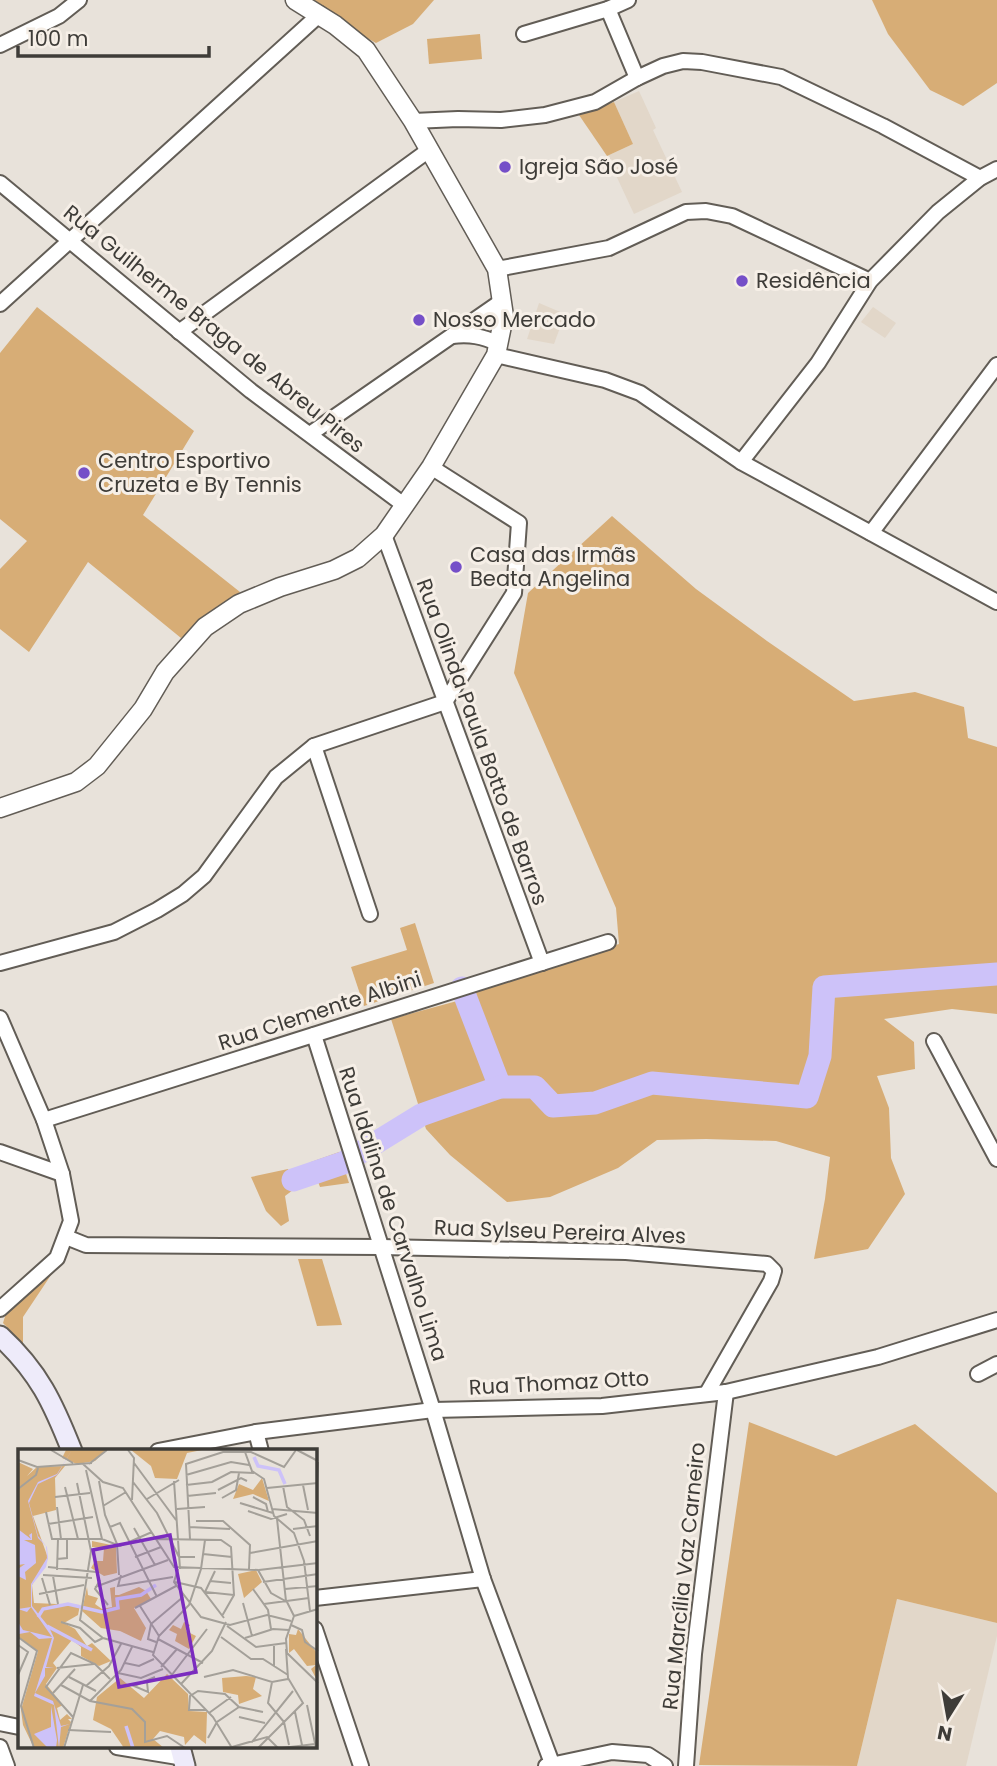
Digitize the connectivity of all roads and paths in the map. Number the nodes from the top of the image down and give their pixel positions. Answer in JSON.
{"nodes":[{"id":1,"x":57,"y":0,"type":"edge"},
{"id":2,"x":79,"y":0,"type":"edge"},
{"id":3,"x":295,"y":0,"type":"edge"},
{"id":4,"x":628,"y":0,"type":"edge"},
{"id":5,"x":608,"y":9,"type":"junction"},
{"id":6,"x":320,"y":14,"type":"junction"},
{"id":7,"x":59,"y":16,"type":"junction"},
{"id":8,"x":524,"y":34,"type":"dead end"},
{"id":9,"x":0,"y":45,"type":"edge"},
{"id":10,"x":637,"y":78,"type":"junction"},
{"id":11,"x":413,"y":121,"type":"junction"},
{"id":12,"x":429,"y":150,"type":"junction"},
{"id":13,"x":997,"y":169,"type":"edge"},
{"id":14,"x":980,"y":178,"type":"junction"},
{"id":15,"x":0,"y":183,"type":"edge"},
{"id":16,"x":69,"y":241,"type":"junction"},
{"id":17,"x":497,"y":269,"type":"junction"},
{"id":18,"x":870,"y":281,"type":"junction"},
{"id":19,"x":502,"y":301,"type":"junction"},
{"id":20,"x":0,"y":304,"type":"edge"},
{"id":21,"x":179,"y":332,"type":"junction"},
{"id":22,"x":447,"y":337,"type":"junction"},
{"id":23,"x":497,"y":349,"type":"junction"},
{"id":24,"x":997,"y":365,"type":"edge"},
{"id":25,"x":310,"y":434,"type":"junction"},
{"id":26,"x":741,"y":462,"type":"junction"},
{"id":27,"x":431,"y":467,"type":"junction"},
{"id":28,"x":404,"y":505,"type":"junction"},
{"id":29,"x":871,"y":533,"type":"junction"},
{"id":30,"x":384,"y":535,"type":"junction"},
{"id":31,"x":997,"y":602,"type":"edge"},
{"id":32,"x":445,"y":702,"type":"junction"},
{"id":33,"x":314,"y":746,"type":"junction"},
{"id":34,"x":0,"y":808,"type":"edge"},
{"id":35,"x":370,"y":914,"type":"dead end"},
{"id":36,"x":608,"y":942,"type":"dead end"},
{"id":37,"x":0,"y":962,"type":"edge"},
{"id":38,"x":542,"y":963,"type":"junction"},
{"id":39,"x":0,"y":1018,"type":"edge"},
{"id":40,"x":314,"y":1035,"type":"junction"},
{"id":41,"x":934,"y":1041,"type":"dead end"},
{"id":42,"x":44,"y":1120,"type":"junction"},
{"id":43,"x":0,"y":1152,"type":"edge"},
{"id":44,"x":997,"y":1159,"type":"edge"},
{"id":45,"x":62,"y":1174,"type":"junction"},
{"id":46,"x":66,"y":1237,"type":"junction"},
{"id":47,"x":382,"y":1247,"type":"junction"},
{"id":48,"x":0,"y":1309,"type":"edge"},
{"id":49,"x":997,"y":1320,"type":"edge"},
{"id":50,"x":0,"y":1336,"type":"edge"},
{"id":51,"x":997,"y":1364,"type":"edge"},
{"id":52,"x":978,"y":1374,"type":"dead end"},
{"id":53,"x":726,"y":1392,"type":"junction"},
{"id":54,"x":707,"y":1393,"type":"junction"},
{"id":55,"x":433,"y":1410,"type":"junction"},
{"id":56,"x":256,"y":1432,"type":"junction"},
{"id":57,"x":71,"y":1449,"type":"edge"},
{"id":58,"x":168,"y":1449,"type":"edge"},
{"id":59,"x":260,"y":1449,"type":"edge"},
{"id":60,"x":483,"y":1579,"type":"junction"},
{"id":61,"x":317,"y":1598,"type":"edge"},
{"id":62,"x":317,"y":1635,"type":"edge"},
{"id":63,"x":0,"y":1723,"type":"edge"},
{"id":64,"x":18,"y":1727,"type":"edge"},
{"id":65,"x":0,"y":1747,"type":"edge"},
{"id":66,"x":124,"y":1748,"type":"edge"},
{"id":67,"x":183,"y":1757,"type":"edge"},
{"id":68,"x":550,"y":1765,"type":"edge"},
{"id":69,"x":7,"y":1766,"type":"edge"},
{"id":70,"x":361,"y":1766,"type":"edge"},
{"id":71,"x":665,"y":1766,"type":"edge"},
{"id":72,"x":686,"y":1766,"type":"edge"}],
"edges":[{"from":1,"to":7,"type":"street"},
{"from":2,"to":7,"type":"street"},
{"from":3,"to":6,"type":"street"},
{"from":4,"to":5,"type":"street"},
{"from":5,"to":8,"type":"street"},
{"from":5,"to":10,"type":"street"},
{"from":6,"to":11,"type":"street"},
{"from":6,"to":16,"type":"street"},
{"from":7,"to":9,"type":"street"},
{"from":10,"to":11,"type":"street"},
{"from":10,"to":14,"type":"street"},
{"from":11,"to":12,"type":"street"},
{"from":12,"to":17,"type":"street"},
{"from":12,"to":21,"type":"street"},
{"from":13,"to":14,"type":"street"},
{"from":14,"to":18,"type":"street"},
{"from":15,"to":16,"type":"street","name":"Rua Guilherme Braga de Abreu Pires"},
{"from":16,"to":20,"type":"street"},
{"from":16,"to":21,"type":"street","name":"Rua Guilherme Braga de Abreu Pires"},
{"from":17,"to":18,"type":"street"},
{"from":17,"to":19,"type":"street"},
{"from":18,"to":26,"type":"street"},
{"from":19,"to":22,"type":"street"},
{"from":19,"to":23,"type":"street"},
{"from":21,"to":25,"type":"street","name":"Rua Guilherme Braga de Abreu Pires"},
{"from":22,"to":23,"type":"street"},
{"from":22,"to":25,"type":"street"},
{"from":23,"to":26,"type":"street"},
{"from":23,"to":27,"type":"street"},
{"from":24,"to":29,"type":"street"},
{"from":25,"to":28,"type":"street","name":"Rua Guilherme Braga de Abreu Pires"},
{"from":26,"to":29,"type":"street"},
{"from":27,"to":28,"type":"street"},
{"from":27,"to":32,"type":"street"},
{"from":28,"to":30,"type":"street"},
{"from":29,"to":31,"type":"street"},
{"from":30,"to":32,"type":"street","name":"Rua Olinda Paula Botto de Barros"},
{"from":30,"to":34,"type":"street"},
{"from":32,"to":33,"type":"street"},
{"from":32,"to":38,"type":"street","name":"Rua Olinda Paula Botto de Barros"},
{"from":33,"to":35,"type":"street"},
{"from":33,"to":37,"type":"street"},
{"from":36,"to":38,"type":"street","name":"Rua Clemente Albini"},
{"from":38,"to":40,"type":"street","name":"Rua Clemente Albini"},
{"from":39,"to":42,"type":"street"},
{"from":40,"to":42,"type":"street","name":"Rua Clemente Albini"},
{"from":40,"to":47,"type":"street","name":"Rua Idalina de Carvalho Lima"},
{"from":41,"to":44,"type":"street"},
{"from":42,"to":45,"type":"street"},
{"from":43,"to":45,"type":"street"},
{"from":45,"to":46,"type":"street"},
{"from":46,"to":47,"type":"street","name":"Rua Sylseu Pereira Alves"},
{"from":46,"to":48,"type":"street"},
{"from":47,"to":54,"type":"street","name":"Rua Sylseu Pereira Alves"},
{"from":47,"to":55,"type":"street","name":"Rua Idalina de Carvalho Lima"},
{"from":49,"to":53,"type":"street","name":"Rua Thomaz Otto"},
{"from":50,"to":57,"type":"main road"},
{"from":51,"to":52,"type":"street"},
{"from":53,"to":54,"type":"street","name":"Rua Thomaz Otto"},
{"from":53,"to":72,"type":"street","name":"Rua Marcília Vaz Carneiro"},
{"from":54,"to":55,"type":"street","name":"Rua Thomaz Otto"},
{"from":55,"to":56,"type":"street","name":"Rua Thomaz Otto"},
{"from":55,"to":60,"type":"street","name":"Rua Idalina de Carvalho Lima"},
{"from":56,"to":58,"type":"street","name":"Rua Thomaz Otto"},
{"from":56,"to":59,"type":"street"},
{"from":60,"to":61,"type":"street"},
{"from":60,"to":68,"type":"street","name":"Rua Idalina de Carvalho Lima"},
{"from":62,"to":70,"type":"street"},
{"from":63,"to":64,"type":"street"},
{"from":65,"to":69,"type":"street"},
{"from":66,"to":67,"type":"street"},
{"from":68,"to":71,"type":"street"}]}
